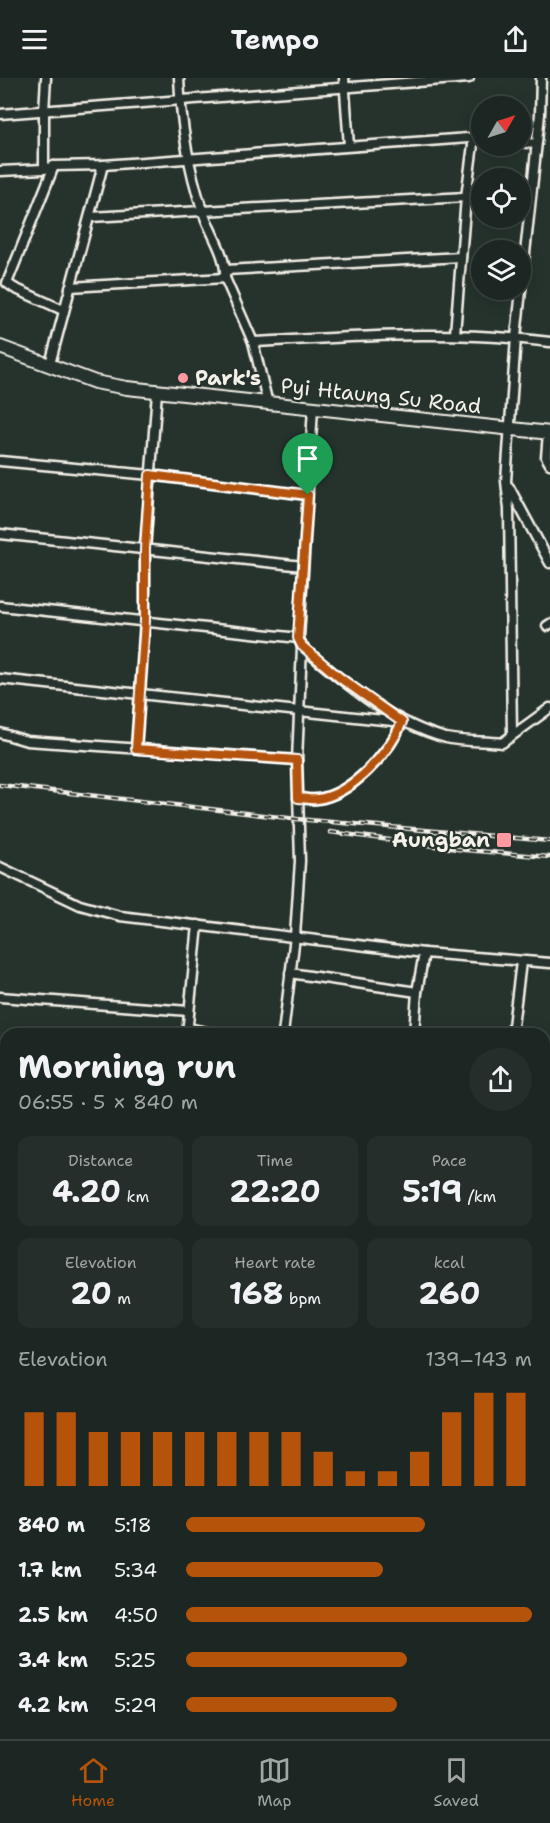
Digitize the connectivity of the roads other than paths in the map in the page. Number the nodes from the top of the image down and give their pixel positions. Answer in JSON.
{"nodes":[{"id":1,"x":46,"y":78,"type":"edge"},
{"id":2,"x":179,"y":78,"type":"edge"},
{"id":3,"x":344,"y":78,"type":"edge"},
{"id":4,"x":470,"y":78,"type":"edge"},
{"id":5,"x":541,"y":78,"type":"edge"},
{"id":6,"x":345,"y":88,"type":"junction"},
{"id":7,"x":182,"y":101,"type":"junction"},
{"id":8,"x":44,"y":111,"type":"junction"},
{"id":9,"x":0,"y":114,"type":"edge"},
{"id":10,"x":471,"y":137,"type":"edge"},
{"id":11,"x":531,"y":143,"type":"edge"},
{"id":12,"x":536,"y":144,"type":"junction"},
{"id":13,"x":349,"y":146,"type":"junction"},
{"id":14,"x":474,"y":156,"type":"edge"},
{"id":15,"x":188,"y":158,"type":"junction"},
{"id":16,"x":54,"y":165,"type":"junction"},
{"id":17,"x":103,"y":165,"type":"junction"},
{"id":18,"x":44,"y":169,"type":"junction"},
{"id":19,"x":0,"y":171,"type":"edge"},
{"id":20,"x":466,"y":197,"type":"junction"},
{"id":21,"x":202,"y":211,"type":"junction"},
{"id":22,"x":90,"y":217,"type":"junction"},
{"id":23,"x":461,"y":257,"type":"junction"},
{"id":24,"x":225,"y":274,"type":"junction"},
{"id":25,"x":70,"y":287,"type":"junction"},
{"id":26,"x":63,"y":310,"type":"junction"},
{"id":27,"x":455,"y":334,"type":"junction"},
{"id":28,"x":516,"y":338,"type":"junction"},
{"id":29,"x":253,"y":342,"type":"junction"},
{"id":30,"x":550,"y":342,"type":"edge"},
{"id":31,"x":0,"y":348,"type":"edge"},
{"id":32,"x":50,"y":364,"type":"junction"},
{"id":33,"x":157,"y":392,"type":"junction"},
{"id":34,"x":268,"y":404,"type":"junction"},
{"id":35,"x":313,"y":408,"type":"junction"},
{"id":36,"x":511,"y":428,"type":"junction"},
{"id":37,"x":549,"y":433,"type":"edge"},
{"id":38,"x":0,"y":461,"type":"edge"},
{"id":39,"x":550,"y":464,"type":"edge"},
{"id":40,"x":150,"y":475,"type":"junction"},
{"id":41,"x":506,"y":481,"type":"junction"},
{"id":42,"x":308,"y":495,"type":"junction"},
{"id":43,"x":0,"y":534,"type":"edge"},
{"id":44,"x":145,"y":549,"type":"junction"},
{"id":45,"x":547,"y":551,"type":"edge"},
{"id":46,"x":550,"y":563,"type":"edge"},
{"id":47,"x":303,"y":566,"type":"junction"},
{"id":48,"x":0,"y":606,"type":"edge"},
{"id":49,"x":145,"y":621,"type":"junction"},
{"id":50,"x":300,"y":642,"type":"junction"},
{"id":51,"x":0,"y":679,"type":"edge"},
{"id":52,"x":140,"y":695,"type":"junction"},
{"id":53,"x":550,"y":708,"type":"edge"},
{"id":54,"x":298,"y":711,"type":"junction"},
{"id":55,"x":402,"y":722,"type":"junction"},
{"id":56,"x":0,"y":733,"type":"edge"},
{"id":57,"x":512,"y":735,"type":"junction"},
{"id":58,"x":136,"y":749,"type":"junction"},
{"id":59,"x":297,"y":760,"type":"junction"},
{"id":60,"x":298,"y":798,"type":"junction"},
{"id":61,"x":0,"y":867,"type":"edge"},
{"id":62,"x":198,"y":925,"type":"junction"},
{"id":63,"x":295,"y":936,"type":"junction"},
{"id":64,"x":424,"y":952,"type":"junction"},
{"id":65,"x":521,"y":962,"type":"junction"},
{"id":66,"x":550,"y":963,"type":"edge"},
{"id":67,"x":290,"y":973,"type":"junction"},
{"id":68,"x":417,"y":992,"type":"junction"},
{"id":69,"x":0,"y":997,"type":"edge"},
{"id":70,"x":189,"y":1011,"type":"junction"},
{"id":71,"x":187,"y":1028,"type":"edge"},
{"id":72,"x":284,"y":1028,"type":"edge"},
{"id":73,"x":414,"y":1028,"type":"edge"},
{"id":74,"x":513,"y":1028,"type":"edge"}],
"edges":[{"from":1,"to":8,"type":"street"},
{"from":2,"to":7,"type":"street"},
{"from":3,"to":6,"type":"street"},
{"from":4,"to":6,"type":"street"},
{"from":5,"to":12,"type":"street"},
{"from":6,"to":7,"type":"street"},
{"from":6,"to":13,"type":"street"},
{"from":7,"to":8,"type":"street"},
{"from":7,"to":15,"type":"street"},
{"from":8,"to":9,"type":"street"},
{"from":8,"to":18,"type":"street"},
{"from":10,"to":13,"type":"street"},
{"from":11,"to":12,"type":"street"},
{"from":12,"to":28,"type":"street"},
{"from":13,"to":15,"type":"street"},
{"from":14,"to":20,"type":"street"},
{"from":15,"to":17,"type":"street"},
{"from":15,"to":21,"type":"street"},
{"from":16,"to":17,"type":"street"},
{"from":16,"to":18,"type":"street"},
{"from":16,"to":26,"type":"street"},
{"from":17,"to":22,"type":"street"},
{"from":18,"to":19,"type":"street"},
{"from":20,"to":21,"type":"street"},
{"from":20,"to":23,"type":"street"},
{"from":21,"to":22,"type":"street"},
{"from":21,"to":24,"type":"street"},
{"from":22,"to":25,"type":"street"},
{"from":23,"to":24,"type":"street"},
{"from":23,"to":27,"type":"street"},
{"from":24,"to":25,"type":"street"},
{"from":24,"to":29,"type":"street"},
{"from":25,"to":26,"type":"street"},
{"from":26,"to":32,"type":"street"},
{"from":27,"to":28,"type":"street"},
{"from":27,"to":29,"type":"street"},
{"from":28,"to":30,"type":"street"},
{"from":28,"to":36,"type":"street"},
{"from":29,"to":34,"type":"street"},
{"from":31,"to":32,"type":"highway","name":"Pyi Htaung Su Road"},
{"from":32,"to":33,"type":"highway","name":"Pyi Htaung Su Road"},
{"from":33,"to":34,"type":"highway","name":"Pyi Htaung Su Road"},
{"from":33,"to":40,"type":"street"},
{"from":34,"to":35,"type":"highway","name":"Pyi Htaung Su Road"},
{"from":35,"to":36,"type":"highway","name":"Pyi Htaung Su Road"},
{"from":35,"to":42,"type":"street"},
{"from":36,"to":37,"type":"highway","name":"Pyi Htaung Su Road"},
{"from":36,"to":41,"type":"street"},
{"from":37,"to":39,"type":"street"},
{"from":38,"to":40,"type":"street"},
{"from":40,"to":42,"type":"street"},
{"from":40,"to":44,"type":"street"},
{"from":41,"to":45,"type":"street"},
{"from":41,"to":57,"type":"street"},
{"from":42,"to":47,"type":"street"},
{"from":43,"to":44,"type":"street"},
{"from":44,"to":47,"type":"street"},
{"from":44,"to":49,"type":"street"},
{"from":45,"to":46,"type":"street"},
{"from":47,"to":50,"type":"street"},
{"from":48,"to":49,"type":"street"},
{"from":49,"to":50,"type":"street"},
{"from":49,"to":52,"type":"street"},
{"from":50,"to":54,"type":"street"},
{"from":50,"to":55,"type":"street"},
{"from":51,"to":52,"type":"street"},
{"from":52,"to":54,"type":"street"},
{"from":52,"to":58,"type":"street"},
{"from":53,"to":57,"type":"street"},
{"from":54,"to":55,"type":"street"},
{"from":54,"to":59,"type":"street"},
{"from":55,"to":57,"type":"street"},
{"from":55,"to":60,"type":"street"},
{"from":56,"to":58,"type":"street"},
{"from":58,"to":59,"type":"street"},
{"from":59,"to":60,"type":"street"},
{"from":60,"to":63,"type":"street"},
{"from":61,"to":62,"type":"street"},
{"from":62,"to":63,"type":"street"},
{"from":62,"to":70,"type":"street"},
{"from":63,"to":64,"type":"street"},
{"from":63,"to":67,"type":"street"},
{"from":64,"to":65,"type":"street"},
{"from":64,"to":68,"type":"street"},
{"from":65,"to":66,"type":"street"},
{"from":65,"to":74,"type":"street"},
{"from":67,"to":68,"type":"street"},
{"from":67,"to":72,"type":"street"},
{"from":68,"to":73,"type":"street"},
{"from":69,"to":70,"type":"street"},
{"from":70,"to":71,"type":"street"}]}
